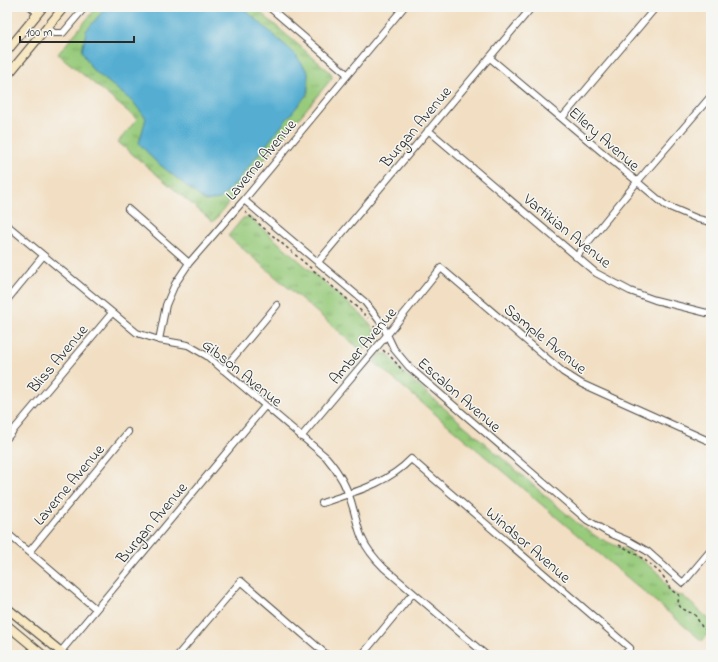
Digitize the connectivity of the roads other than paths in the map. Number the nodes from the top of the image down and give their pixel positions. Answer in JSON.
{"nodes":[{"id":1,"x":31,"y":7,"type":"edge"},
{"id":2,"x":64,"y":7,"type":"edge"},
{"id":3,"x":85,"y":7,"type":"edge"},
{"id":4,"x":269,"y":7,"type":"edge"},
{"id":5,"x":404,"y":7,"type":"edge"},
{"id":6,"x":532,"y":7,"type":"edge"},
{"id":7,"x":656,"y":7,"type":"edge"},
{"id":8,"x":40,"y":10,"type":"edge"},
{"id":9,"x":47,"y":27,"type":"junction"},
{"id":10,"x":7,"y":51,"type":"edge"},
{"id":11,"x":490,"y":58,"type":"junction"},
{"id":12,"x":8,"y":72,"type":"edge"},
{"id":13,"x":347,"y":74,"type":"junction"},
{"id":14,"x":711,"y":96,"type":"edge"},
{"id":15,"x":562,"y":118,"type":"junction"},
{"id":16,"x":428,"y":130,"type":"junction"},
{"id":17,"x":637,"y":182,"type":"junction"},
{"id":18,"x":244,"y":200,"type":"junction"},
{"id":19,"x":128,"y":209,"type":"dead end"},
{"id":20,"x":711,"y":222,"type":"edge"},
{"id":21,"x":7,"y":225,"type":"edge"},
{"id":22,"x":43,"y":256,"type":"junction"},
{"id":23,"x":576,"y":257,"type":"junction"},
{"id":24,"x":189,"y":262,"type":"junction"},
{"id":25,"x":318,"y":262,"type":"junction"},
{"id":26,"x":442,"y":268,"type":"joint"},
{"id":27,"x":7,"y":300,"type":"edge"},
{"id":28,"x":278,"y":305,"type":"dead end"},
{"id":29,"x":112,"y":313,"type":"junction"},
{"id":30,"x":711,"y":314,"type":"edge"},
{"id":31,"x":387,"y":335,"type":"junction"},
{"id":32,"x":159,"y":340,"type":"junction"},
{"id":33,"x":224,"y":370,"type":"junction"},
{"id":34,"x":265,"y":406,"type":"junction"},
{"id":35,"x":128,"y":432,"type":"dead end"},
{"id":36,"x":301,"y":437,"type":"junction"},
{"id":37,"x":7,"y":438,"type":"edge"},
{"id":38,"x":710,"y":439,"type":"edge"},
{"id":39,"x":349,"y":494,"type":"junction"},
{"id":40,"x":322,"y":503,"type":"dead end"},
{"id":41,"x":7,"y":533,"type":"edge"},
{"id":42,"x":711,"y":550,"type":"edge"},
{"id":43,"x":29,"y":552,"type":"junction"},
{"id":44,"x":413,"y":593,"type":"junction"},
{"id":45,"x":7,"y":608,"type":"edge"},
{"id":46,"x":96,"y":609,"type":"junction"},
{"id":47,"x":7,"y":625,"type":"edge"},
{"id":48,"x":61,"y":654,"type":"edge"},
{"id":49,"x":43,"y":655,"type":"edge"},
{"id":50,"x":178,"y":655,"type":"edge"},
{"id":51,"x":327,"y":655,"type":"edge"},
{"id":52,"x":362,"y":655,"type":"edge"},
{"id":53,"x":486,"y":655,"type":"edge"},
{"id":54,"x":624,"y":655,"type":"edge"}],
"edges":[{"from":1,"to":8,"type":"street"},
{"from":2,"to":9,"type":"main road"},
{"from":3,"to":9,"type":"street"},
{"from":4,"to":13,"type":"street"},
{"from":5,"to":13,"type":"street","name":"Laverne Avenue"},
{"from":6,"to":11,"type":"street","name":"Burgan Avenue"},
{"from":7,"to":15,"type":"street"},
{"from":8,"to":10,"type":"main road"},
{"from":9,"to":12,"type":"main road"},
{"from":11,"to":15,"type":"street","name":"Ellery Avenue"},
{"from":11,"to":16,"type":"street","name":"Burgan Avenue"},
{"from":13,"to":18,"type":"street","name":"Laverne Avenue"},
{"from":14,"to":17,"type":"street"},
{"from":15,"to":17,"type":"street","name":"Ellery Avenue"},
{"from":16,"to":23,"type":"street","name":"Vartikian Avenue"},
{"from":16,"to":25,"type":"street","name":"Burgan Avenue"},
{"from":17,"to":20,"type":"street","name":"Ellery Avenue"},
{"from":17,"to":23,"type":"street"},
{"from":18,"to":24,"type":"street","name":"Laverne Avenue"},
{"from":18,"to":25,"type":"street","name":"Escalon Avenue"},
{"from":19,"to":24,"type":"street"},
{"from":21,"to":22,"type":"street","name":"Gibson Avenue"},
{"from":22,"to":27,"type":"street"},
{"from":22,"to":29,"type":"street","name":"Gibson Avenue"},
{"from":23,"to":30,"type":"street","name":"Vartikian Avenue"},
{"from":24,"to":32,"type":"street","name":"Laverne Avenue"},
{"from":25,"to":31,"type":"street","name":"Escalon Avenue"},
{"from":26,"to":31,"type":"street","name":"Amber Avenue"},
{"from":26,"to":38,"type":"street","name":"Sample Avenue"},
{"from":28,"to":33,"type":"street"},
{"from":29,"to":32,"type":"street","name":"Gibson Avenue"},
{"from":29,"to":37,"type":"street","name":"Bliss Avenue"},
{"from":31,"to":36,"type":"street","name":"Amber Avenue"},
{"from":31,"to":42,"type":"street","name":"Escalon Avenue"},
{"from":32,"to":33,"type":"street","name":"Gibson Avenue"},
{"from":33,"to":34,"type":"street","name":"Gibson Avenue"},
{"from":34,"to":36,"type":"street","name":"Gibson Avenue"},
{"from":34,"to":46,"type":"street","name":"Burgan Avenue"},
{"from":35,"to":43,"type":"street","name":"Laverne Avenue"},
{"from":36,"to":39,"type":"street","name":"Gibson Avenue"},
{"from":39,"to":40,"type":"street"},
{"from":39,"to":44,"type":"street","name":"Gibson Avenue"},
{"from":39,"to":54,"type":"street","name":"Windsor Avenue"},
{"from":41,"to":43,"type":"street"},
{"from":43,"to":46,"type":"street"},
{"from":44,"to":52,"type":"street"},
{"from":44,"to":53,"type":"street","name":"Gibson Avenue"},
{"from":45,"to":48,"type":"main road"},
{"from":46,"to":48,"type":"street","name":"Burgan Avenue"},
{"from":47,"to":49,"type":"main road"},
{"from":50,"to":51,"type":"street"}]}
